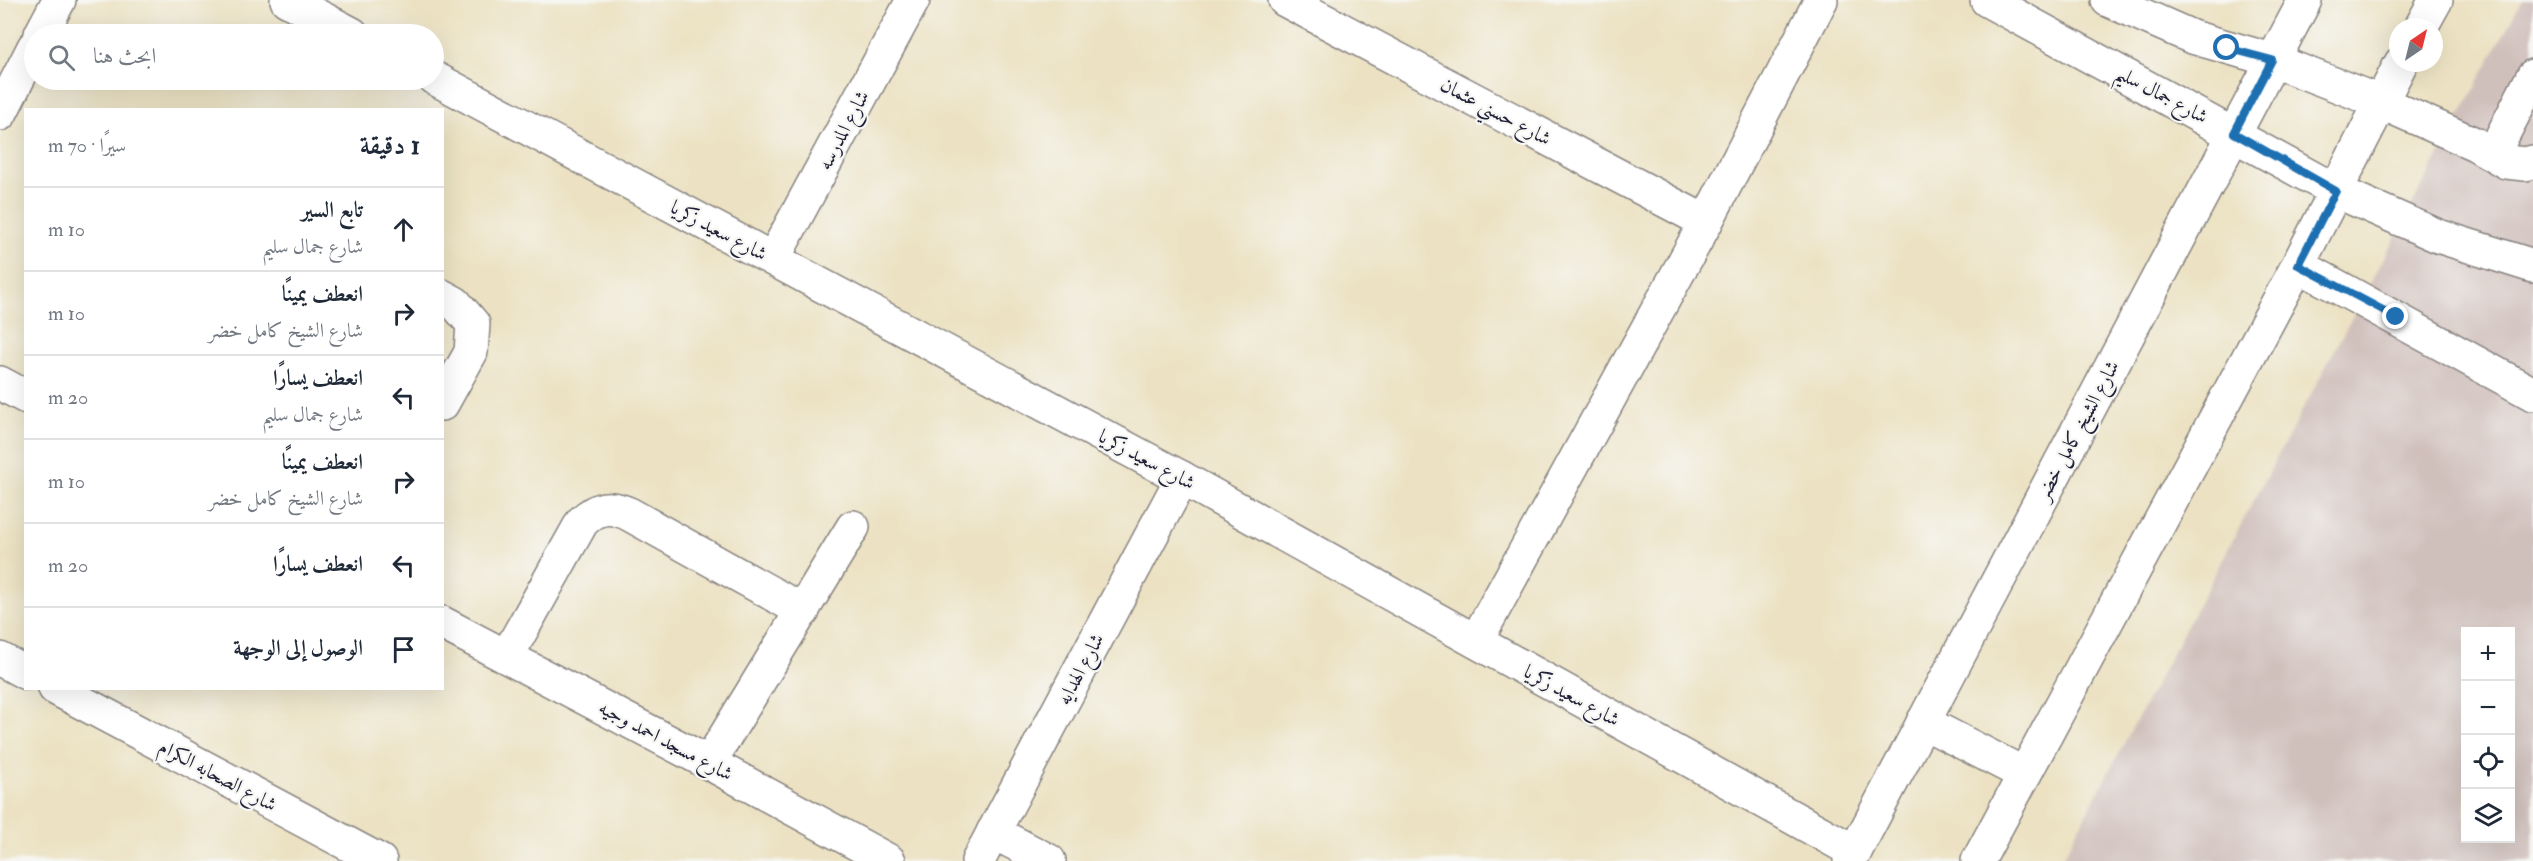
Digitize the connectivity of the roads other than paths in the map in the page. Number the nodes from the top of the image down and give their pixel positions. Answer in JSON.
{"nodes":[{"id":1,"x":59,"y":0,"type":"edge"},
{"id":2,"x":287,"y":0,"type":"edge"},
{"id":3,"x":913,"y":0,"type":"edge"},
{"id":4,"x":1285,"y":0,"type":"edge"},
{"id":5,"x":1821,"y":0,"type":"edge"},
{"id":6,"x":1987,"y":0,"type":"edge"},
{"id":7,"x":2108,"y":0,"type":"edge"},
{"id":8,"x":2305,"y":0,"type":"edge"},
{"id":9,"x":2436,"y":0,"type":"edge"},
{"id":10,"x":2426,"y":18,"type":"edge"},
{"id":11,"x":46,"y":24,"type":"edge"},
{"id":12,"x":333,"y":24,"type":"edge"},
{"id":13,"x":2272,"y":60,"type":"junction"},
{"id":14,"x":24,"y":67,"type":"edge"},
{"id":15,"x":2396,"y":72,"type":"edge"},
{"id":16,"x":2533,"y":76,"type":"edge"},
{"id":17,"x":444,"y":83,"type":"edge"},
{"id":18,"x":2380,"y":102,"type":"junction"},
{"id":19,"x":0,"y":114,"type":"edge"},
{"id":20,"x":2234,"y":133,"type":"junction"},
{"id":21,"x":2493,"y":154,"type":"junction"},
{"id":22,"x":2533,"y":162,"type":"edge"},
{"id":23,"x":2336,"y":191,"type":"junction"},
{"id":24,"x":1706,"y":222,"type":"junction"},
{"id":25,"x":773,"y":259,"type":"junction"},
{"id":26,"x":2298,"y":265,"type":"junction"},
{"id":27,"x":2533,"y":266,"type":"edge"},
{"id":28,"x":444,"y":297,"type":"edge"},
{"id":29,"x":0,"y":383,"type":"edge"},
{"id":30,"x":2533,"y":394,"type":"edge"},
{"id":31,"x":24,"y":396,"type":"edge"},
{"id":32,"x":444,"y":400,"type":"edge"},
{"id":33,"x":1182,"y":477,"type":"junction"},
{"id":34,"x":853,"y":527,"type":"dead end"},
{"id":35,"x":803,"y":611,"type":"junction"},
{"id":36,"x":444,"y":623,"type":"edge"},
{"id":37,"x":1476,"y":641,"type":"junction"},
{"id":38,"x":507,"y":656,"type":"junction"},
{"id":39,"x":0,"y":659,"type":"edge"},
{"id":40,"x":24,"y":672,"type":"edge"},
{"id":41,"x":59,"y":690,"type":"edge"},
{"id":42,"x":1923,"y":722,"type":"junction"},
{"id":43,"x":709,"y":763,"type":"junction"},
{"id":44,"x":2024,"y":774,"type":"junction"},
{"id":45,"x":993,"y":832,"type":"junction"},
{"id":46,"x":1852,"y":857,"type":"edge"},
{"id":47,"x":380,"y":861,"type":"edge"},
{"id":48,"x":889,"y":861,"type":"edge"},
{"id":49,"x":978,"y":861,"type":"edge"},
{"id":50,"x":1049,"y":861,"type":"edge"},
{"id":51,"x":1978,"y":861,"type":"edge"}],
"edges":[{"from":1,"to":11,"type":"street"},
{"from":2,"to":12,"type":"street"},
{"from":3,"to":25,"type":"street","name":"شارع المدرسه"},
{"from":4,"to":24,"type":"street","name":"شارع حسني عثمان"},
{"from":5,"to":24,"type":"street"},
{"from":6,"to":20,"type":"street","name":"شارع جمال سليم"},
{"from":7,"to":13,"type":"street"},
{"from":8,"to":13,"type":"street","name":"شارع الشيخ كامل خضر"},
{"from":9,"to":10,"type":"street"},
{"from":13,"to":18,"type":"street"},
{"from":13,"to":20,"type":"street","name":"شارع الشيخ كامل خضر"},
{"from":14,"to":19,"type":"street"},
{"from":15,"to":18,"type":"street"},
{"from":16,"to":21,"type":"street"},
{"from":17,"to":25,"type":"street","name":"شارع سعيد زكريا"},
{"from":18,"to":21,"type":"street"},
{"from":18,"to":23,"type":"street"},
{"from":20,"to":23,"type":"street","name":"شارع جمال سليم"},
{"from":20,"to":42,"type":"street","name":"شارع الشيخ كامل خضر"},
{"from":21,"to":22,"type":"street"},
{"from":23,"to":26,"type":"street"},
{"from":23,"to":27,"type":"street","name":"شارع جمال سليم"},
{"from":24,"to":37,"type":"street"},
{"from":25,"to":33,"type":"street","name":"شارع سعيد زكريا"},
{"from":26,"to":30,"type":"street"},
{"from":26,"to":44,"type":"street"},
{"from":28,"to":32,"type":"street"},
{"from":29,"to":31,"type":"street"},
{"from":33,"to":37,"type":"street","name":"شارع سعيد زكريا"},
{"from":33,"to":45,"type":"street","name":"شارع الهدايه"},
{"from":34,"to":35,"type":"street"},
{"from":35,"to":38,"type":"street"},
{"from":35,"to":43,"type":"street"},
{"from":36,"to":38,"type":"street","name":"شارع مسجد احمد وجيه"},
{"from":37,"to":46,"type":"street","name":"شارع سعيد زكريا"},
{"from":38,"to":43,"type":"street","name":"شارع مسجد احمد وجيه"},
{"from":39,"to":40,"type":"street"},
{"from":41,"to":47,"type":"street","name":"شارع الصحابه الكرام"},
{"from":42,"to":44,"type":"street"},
{"from":42,"to":46,"type":"street","name":"شارع الشيخ كامل خضر"},
{"from":43,"to":48,"type":"street","name":"شارع مسجد احمد وجيه"},
{"from":44,"to":51,"type":"street"},
{"from":45,"to":49,"type":"street","name":"شارع الهدايه"},
{"from":45,"to":50,"type":"street"}]}
